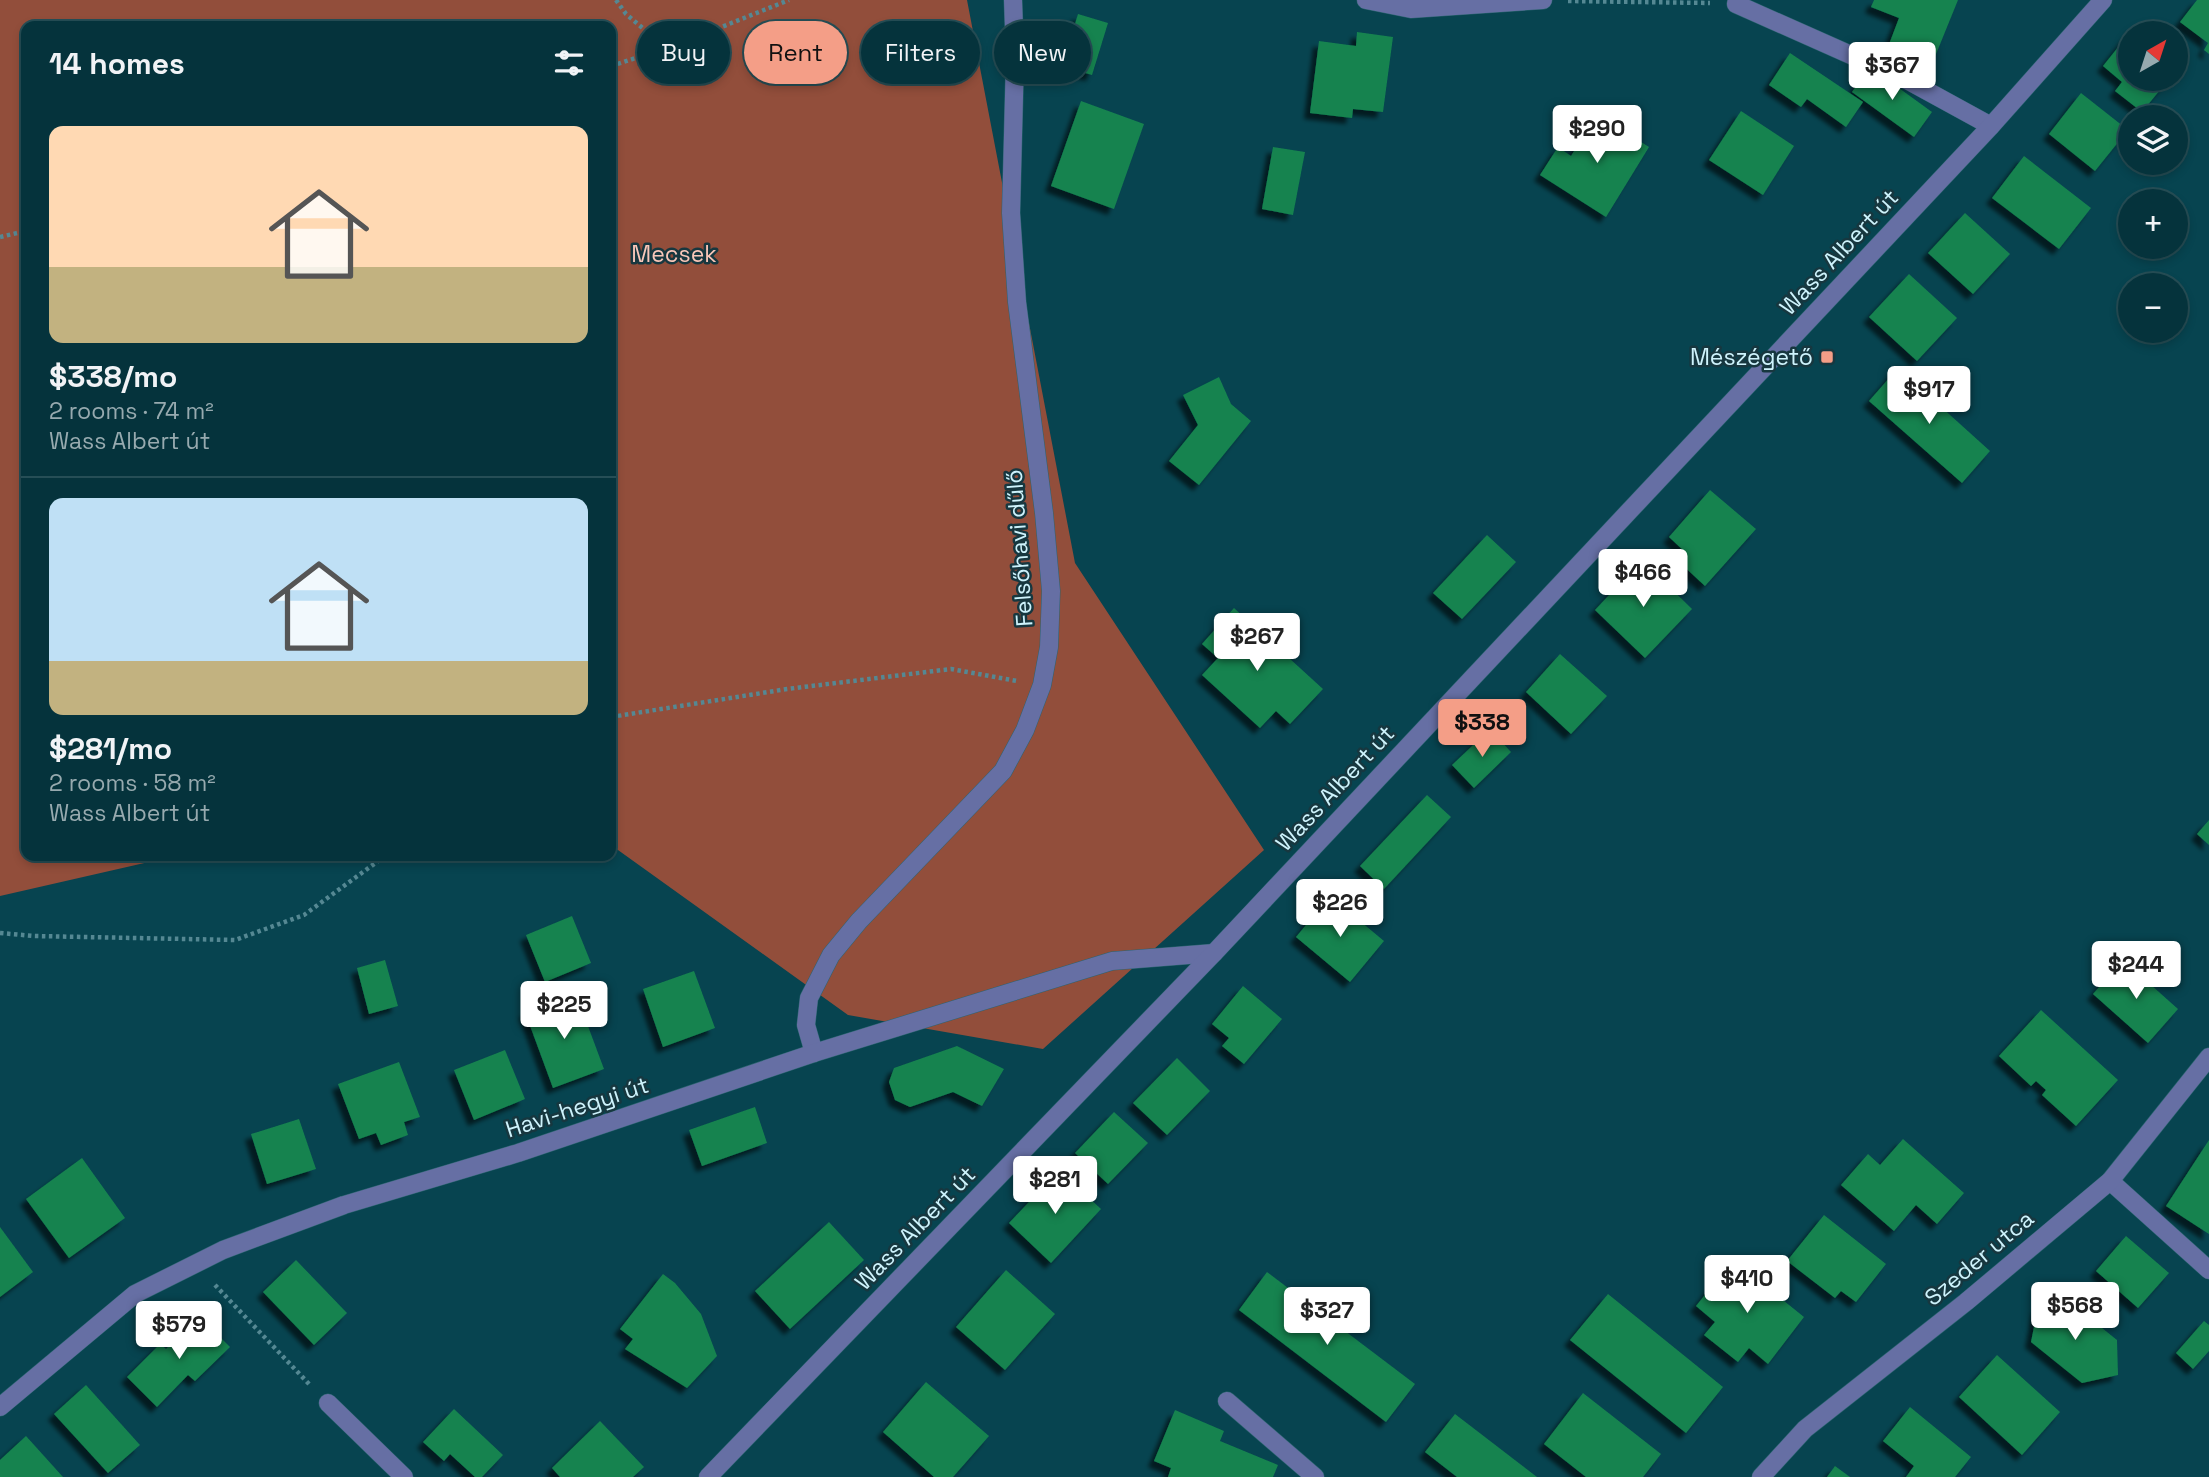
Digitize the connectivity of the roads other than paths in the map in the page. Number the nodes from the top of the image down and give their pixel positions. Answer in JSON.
{"nodes":[{"id":1,"x":1013,"y":0,"type":"edge"},
{"id":2,"x":1366,"y":0,"type":"edge"},
{"id":3,"x":1543,"y":0,"type":"edge"},
{"id":4,"x":2103,"y":0,"type":"edge"},
{"id":5,"x":1737,"y":2,"type":"edge"},
{"id":6,"x":1991,"y":126,"type":"junction"},
{"id":7,"x":1214,"y":953,"type":"junction"},
{"id":8,"x":814,"y":1053,"type":"junction"},
{"id":9,"x":2209,"y":1056,"type":"edge"},
{"id":10,"x":2110,"y":1181,"type":"junction"},
{"id":11,"x":2209,"y":1270,"type":"edge"},
{"id":12,"x":1227,"y":1401,"type":"dead end"},
{"id":13,"x":328,"y":1403,"type":"road end"},
{"id":14,"x":0,"y":1406,"type":"edge"},
{"id":15,"x":404,"y":1477,"type":"edge"},
{"id":16,"x":708,"y":1477,"type":"edge"},
{"id":17,"x":1315,"y":1477,"type":"edge"},
{"id":18,"x":1761,"y":1477,"type":"edge"}],
"edges":[{"from":1,"to":8,"type":"street","name":"Felsőhavi dűlő"},
{"from":2,"to":3,"type":"street"},
{"from":4,"to":6,"type":"street","name":"Wass Albert út"},
{"from":5,"to":6,"type":"street"},
{"from":6,"to":7,"type":"street","name":"Wass Albert út"},
{"from":7,"to":8,"type":"street","name":"Havi-hegyi út"},
{"from":7,"to":16,"type":"street","name":"Wass Albert út"},
{"from":8,"to":14,"type":"street","name":"Havi-hegyi út"},
{"from":9,"to":10,"type":"street","name":"Szeder utca"},
{"from":10,"to":11,"type":"street"},
{"from":10,"to":18,"type":"street","name":"Szeder utca"},
{"from":12,"to":17,"type":"street"},
{"from":13,"to":15,"type":"street"}]}
